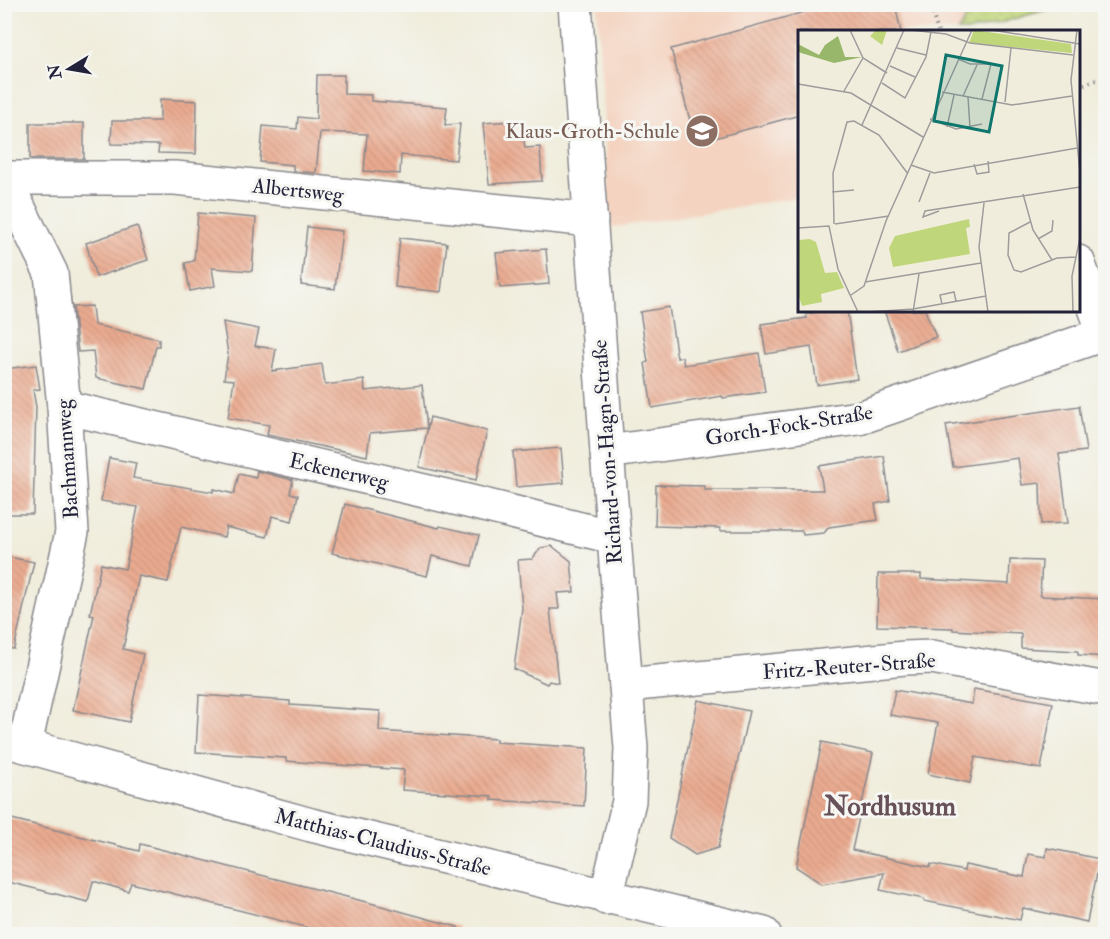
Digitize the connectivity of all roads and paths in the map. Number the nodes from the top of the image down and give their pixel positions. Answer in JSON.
{"nodes":[{"id":1,"x":575,"y":4,"type":"edge"},
{"id":2,"x":936,"y":4,"type":"edge"},
{"id":3,"x":937,"y":30,"type":"edge"},
{"id":4,"x":1106,"y":77,"type":"edge"},
{"id":5,"x":1080,"y":85,"type":"edge"},
{"id":6,"x":4,"y":178,"type":"edge"},
{"id":7,"x":591,"y":220,"type":"junction"},
{"id":8,"x":1080,"y":267,"type":"edge"},
{"id":9,"x":1105,"y":336,"type":"edge"},
{"id":10,"x":64,"y":407,"type":"junction"},
{"id":11,"x":607,"y":452,"type":"junction"},
{"id":12,"x":613,"y":537,"type":"junction"},
{"id":13,"x":626,"y":685,"type":"junction"},
{"id":14,"x":1106,"y":689,"type":"edge"},
{"id":15,"x":15,"y":742,"type":"edge"},
{"id":16,"x":606,"y":897,"type":"junction"},
{"id":17,"x":764,"y":934,"type":"edge"}],
"edges":[{"from":1,"to":7,"type":"street","name":"Richard-von-Hagn-Straße"},
{"from":2,"to":3,"type":"path"},
{"from":4,"to":5,"type":"path"},
{"from":6,"to":7,"type":"street","name":"Albertsweg"},
{"from":6,"to":10,"type":"street","name":"Bachmannweg"},
{"from":7,"to":11,"type":"street","name":"Richard-von-Hagn-Straße"},
{"from":8,"to":9,"type":"street"},
{"from":9,"to":11,"type":"street","name":"Gorch-Fock-Straße"},
{"from":10,"to":12,"type":"street","name":"Eckenerweg"},
{"from":10,"to":15,"type":"street","name":"Bachmannweg"},
{"from":11,"to":12,"type":"street","name":"Richard-von-Hagn-Straße"},
{"from":12,"to":13,"type":"street","name":"Richard-von-Hagn-Straße"},
{"from":13,"to":14,"type":"street","name":"Fritz-Reuter-Straße"},
{"from":13,"to":16,"type":"street","name":"Richard-von-Hagn-Straße"},
{"from":15,"to":16,"type":"street","name":"Matthias-Claudius-Straße"},
{"from":16,"to":17,"type":"street","name":"Matthias-Claudius-Straße"}]}
